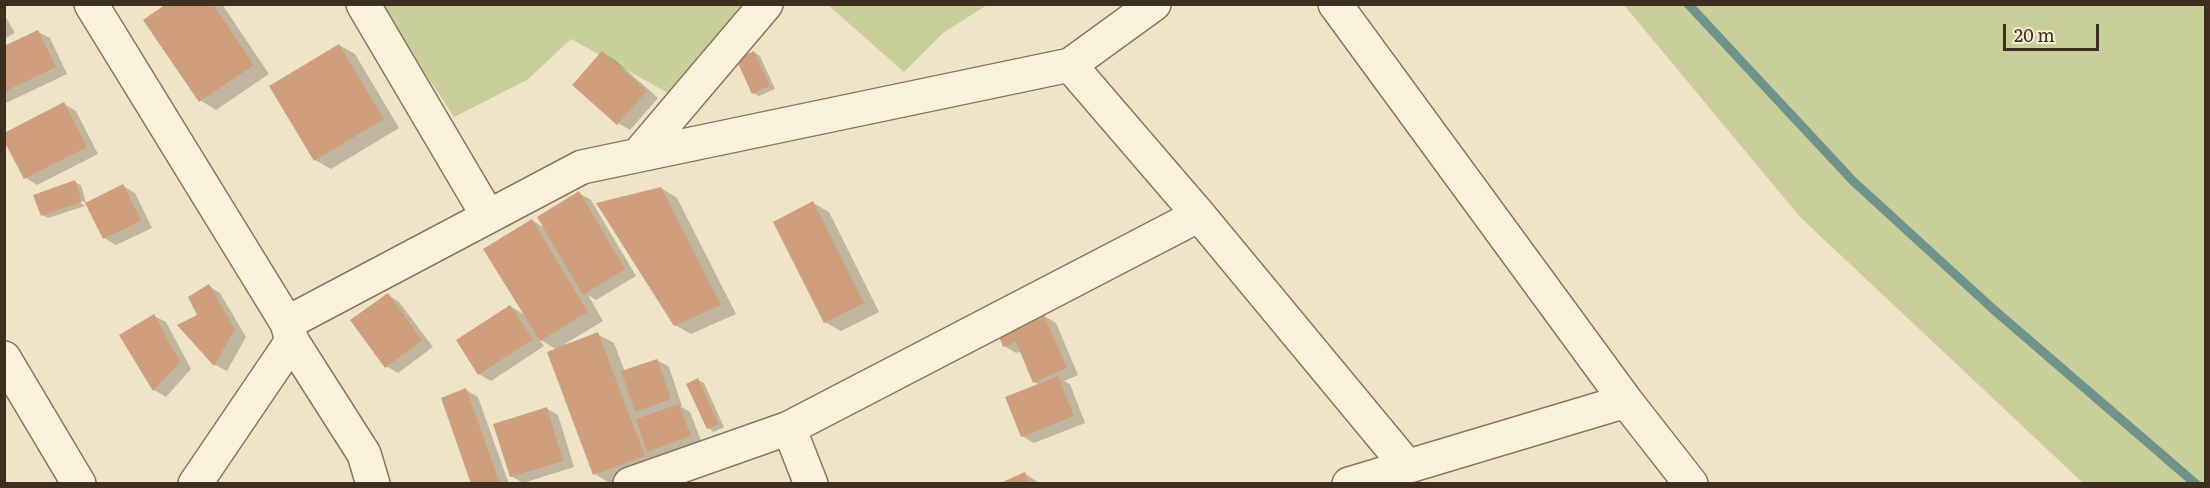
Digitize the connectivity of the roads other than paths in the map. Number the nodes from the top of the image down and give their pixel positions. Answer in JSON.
{"nodes":[{"id":1,"x":92,"y":4,"type":"edge"},
{"id":2,"x":363,"y":4,"type":"edge"},
{"id":3,"x":766,"y":4,"type":"edge"},
{"id":4,"x":1154,"y":4,"type":"edge"},
{"id":5,"x":1335,"y":4,"type":"edge"},
{"id":6,"x":1070,"y":65,"type":"junction"},
{"id":7,"x":638,"y":155,"type":"junction"},
{"id":8,"x":1200,"y":215,"type":"junction"},
{"id":9,"x":488,"y":216,"type":"junction"},
{"id":10,"x":290,"y":332,"type":"junction"},
{"id":11,"x":4,"y":358,"type":"edge"},
{"id":12,"x":1626,"y":401,"type":"junction"},
{"id":13,"x":789,"y":428,"type":"junction"},
{"id":14,"x":1407,"y":466,"type":"junction"},
{"id":15,"x":79,"y":483,"type":"edge"},
{"id":16,"x":195,"y":483,"type":"edge"},
{"id":17,"x":373,"y":483,"type":"edge"},
{"id":18,"x":630,"y":483,"type":"edge"},
{"id":19,"x":811,"y":483,"type":"edge"},
{"id":20,"x":1349,"y":483,"type":"edge"},
{"id":21,"x":1691,"y":483,"type":"edge"}],
"edges":[{"from":1,"to":10,"type":"street"},
{"from":2,"to":9,"type":"street"},
{"from":3,"to":7,"type":"street"},
{"from":4,"to":6,"type":"street"},
{"from":5,"to":12,"type":"street"},
{"from":6,"to":7,"type":"street"},
{"from":6,"to":8,"type":"street"},
{"from":7,"to":9,"type":"street"},
{"from":8,"to":13,"type":"street"},
{"from":8,"to":14,"type":"street"},
{"from":9,"to":10,"type":"street"},
{"from":10,"to":16,"type":"street"},
{"from":10,"to":17,"type":"street"},
{"from":11,"to":15,"type":"street"},
{"from":12,"to":14,"type":"street"},
{"from":12,"to":21,"type":"street"},
{"from":13,"to":18,"type":"street"},
{"from":13,"to":19,"type":"street"},
{"from":14,"to":20,"type":"street"}]}
